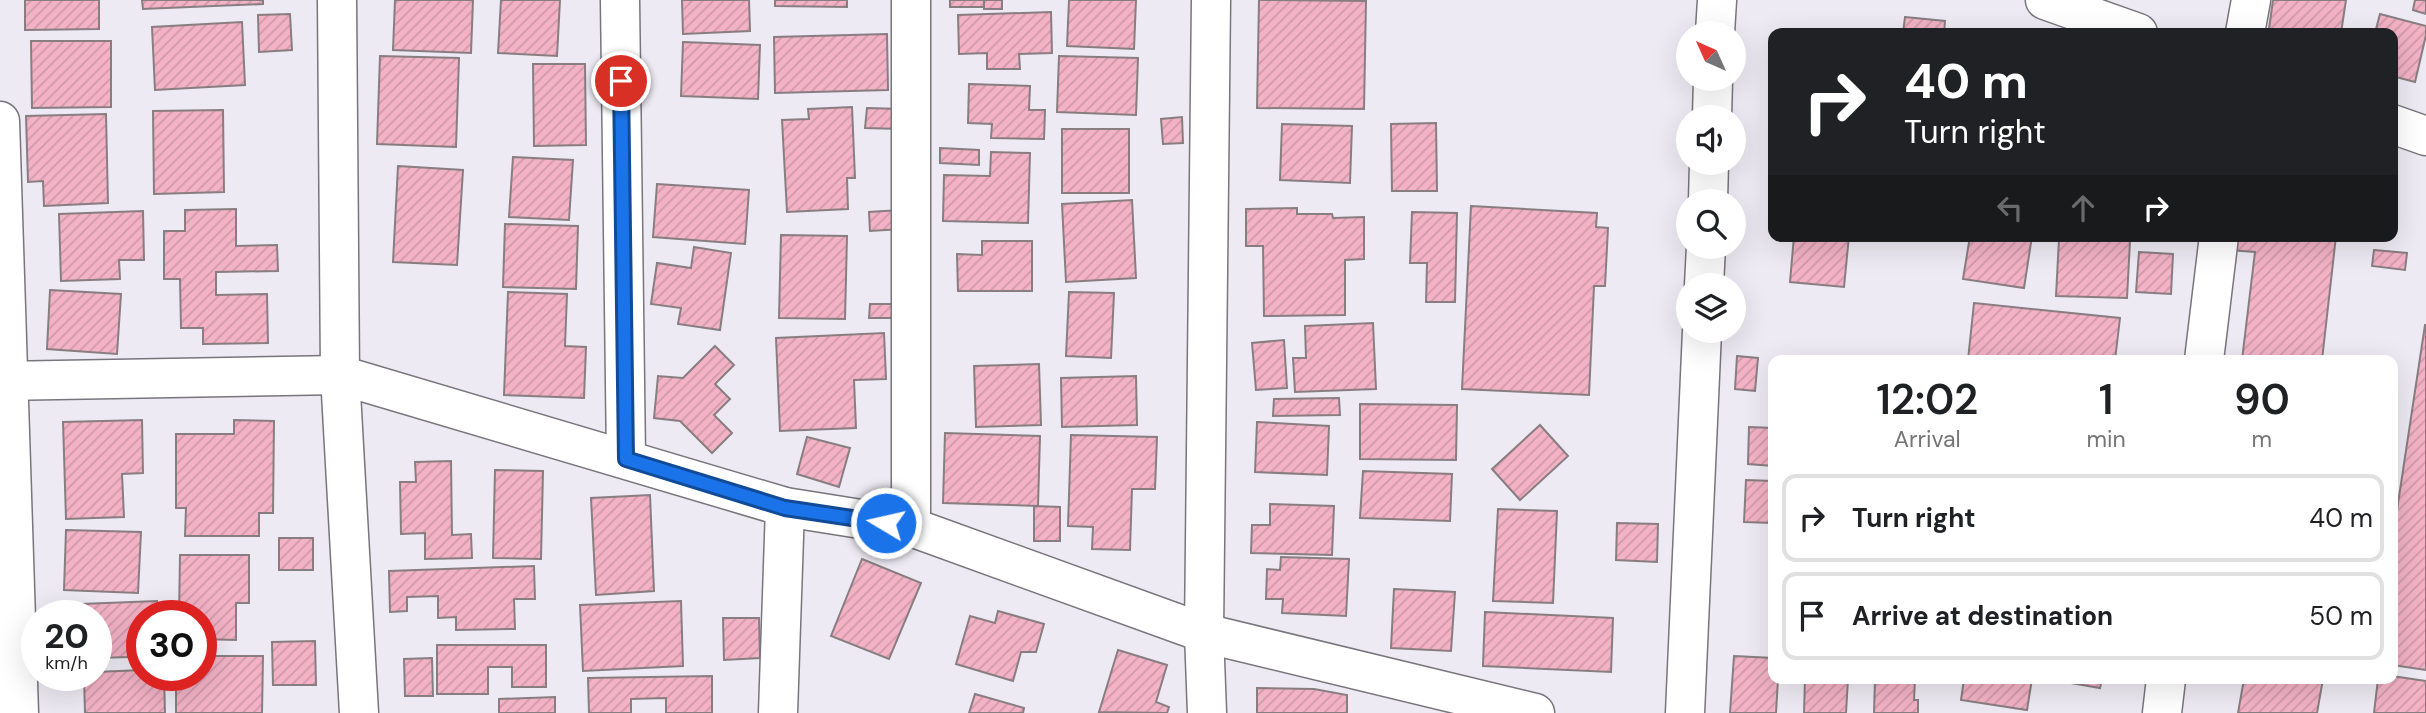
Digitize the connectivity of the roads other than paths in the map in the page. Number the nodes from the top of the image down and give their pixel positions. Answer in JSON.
{"nodes":[{"id":1,"x":337,"y":0,"type":"edge"},
{"id":2,"x":620,"y":0,"type":"edge"},
{"id":3,"x":911,"y":0,"type":"edge"},
{"id":4,"x":1211,"y":0,"type":"edge"},
{"id":5,"x":1717,"y":0,"type":"edge"},
{"id":6,"x":2045,"y":0,"type":"edge"},
{"id":7,"x":2251,"y":0,"type":"edge"},
{"id":8,"x":1716,"y":21,"type":"edge"},
{"id":9,"x":2124,"y":28,"type":"edge"},
{"id":10,"x":2246,"y":28,"type":"edge"},
{"id":11,"x":0,"y":121,"type":"edge"},
{"id":12,"x":2398,"y":126,"type":"edge"},
{"id":13,"x":2426,"y":136,"type":"edge"},
{"id":14,"x":2218,"y":242,"type":"edge"},
{"id":15,"x":1701,"y":343,"type":"edge"},
{"id":16,"x":2205,"y":355,"type":"edge"},
{"id":17,"x":340,"y":375,"type":"junction"},
{"id":18,"x":4,"y":381,"type":"edge"},
{"id":19,"x":626,"y":459,"type":"junction"},
{"id":20,"x":785,"y":508,"type":"junction"},
{"id":21,"x":911,"y":527,"type":"junction"},
{"id":22,"x":1204,"y":633,"type":"junction"},
{"id":23,"x":2165,"y":684,"type":"edge"},
{"id":24,"x":19,"y":713,"type":"edge"},
{"id":25,"x":359,"y":713,"type":"edge"},
{"id":26,"x":779,"y":713,"type":"edge"},
{"id":27,"x":1207,"y":713,"type":"edge"},
{"id":28,"x":1535,"y":713,"type":"edge"},
{"id":29,"x":1685,"y":713,"type":"edge"},
{"id":30,"x":2162,"y":713,"type":"edge"}],
"edges":[{"from":1,"to":17,"type":"street"},
{"from":2,"to":19,"type":"street"},
{"from":3,"to":21,"type":"street"},
{"from":4,"to":22,"type":"street"},
{"from":5,"to":8,"type":"street"},
{"from":6,"to":9,"type":"street"},
{"from":7,"to":10,"type":"street"},
{"from":11,"to":18,"type":"street"},
{"from":12,"to":13,"type":"street"},
{"from":14,"to":16,"type":"street"},
{"from":15,"to":29,"type":"street"},
{"from":17,"to":18,"type":"street"},
{"from":17,"to":19,"type":"street"},
{"from":17,"to":25,"type":"street"},
{"from":18,"to":24,"type":"street"},
{"from":19,"to":20,"type":"street"},
{"from":20,"to":21,"type":"street"},
{"from":20,"to":26,"type":"street"},
{"from":21,"to":22,"type":"street"},
{"from":22,"to":27,"type":"street"},
{"from":22,"to":28,"type":"street"},
{"from":23,"to":30,"type":"street"}]}
